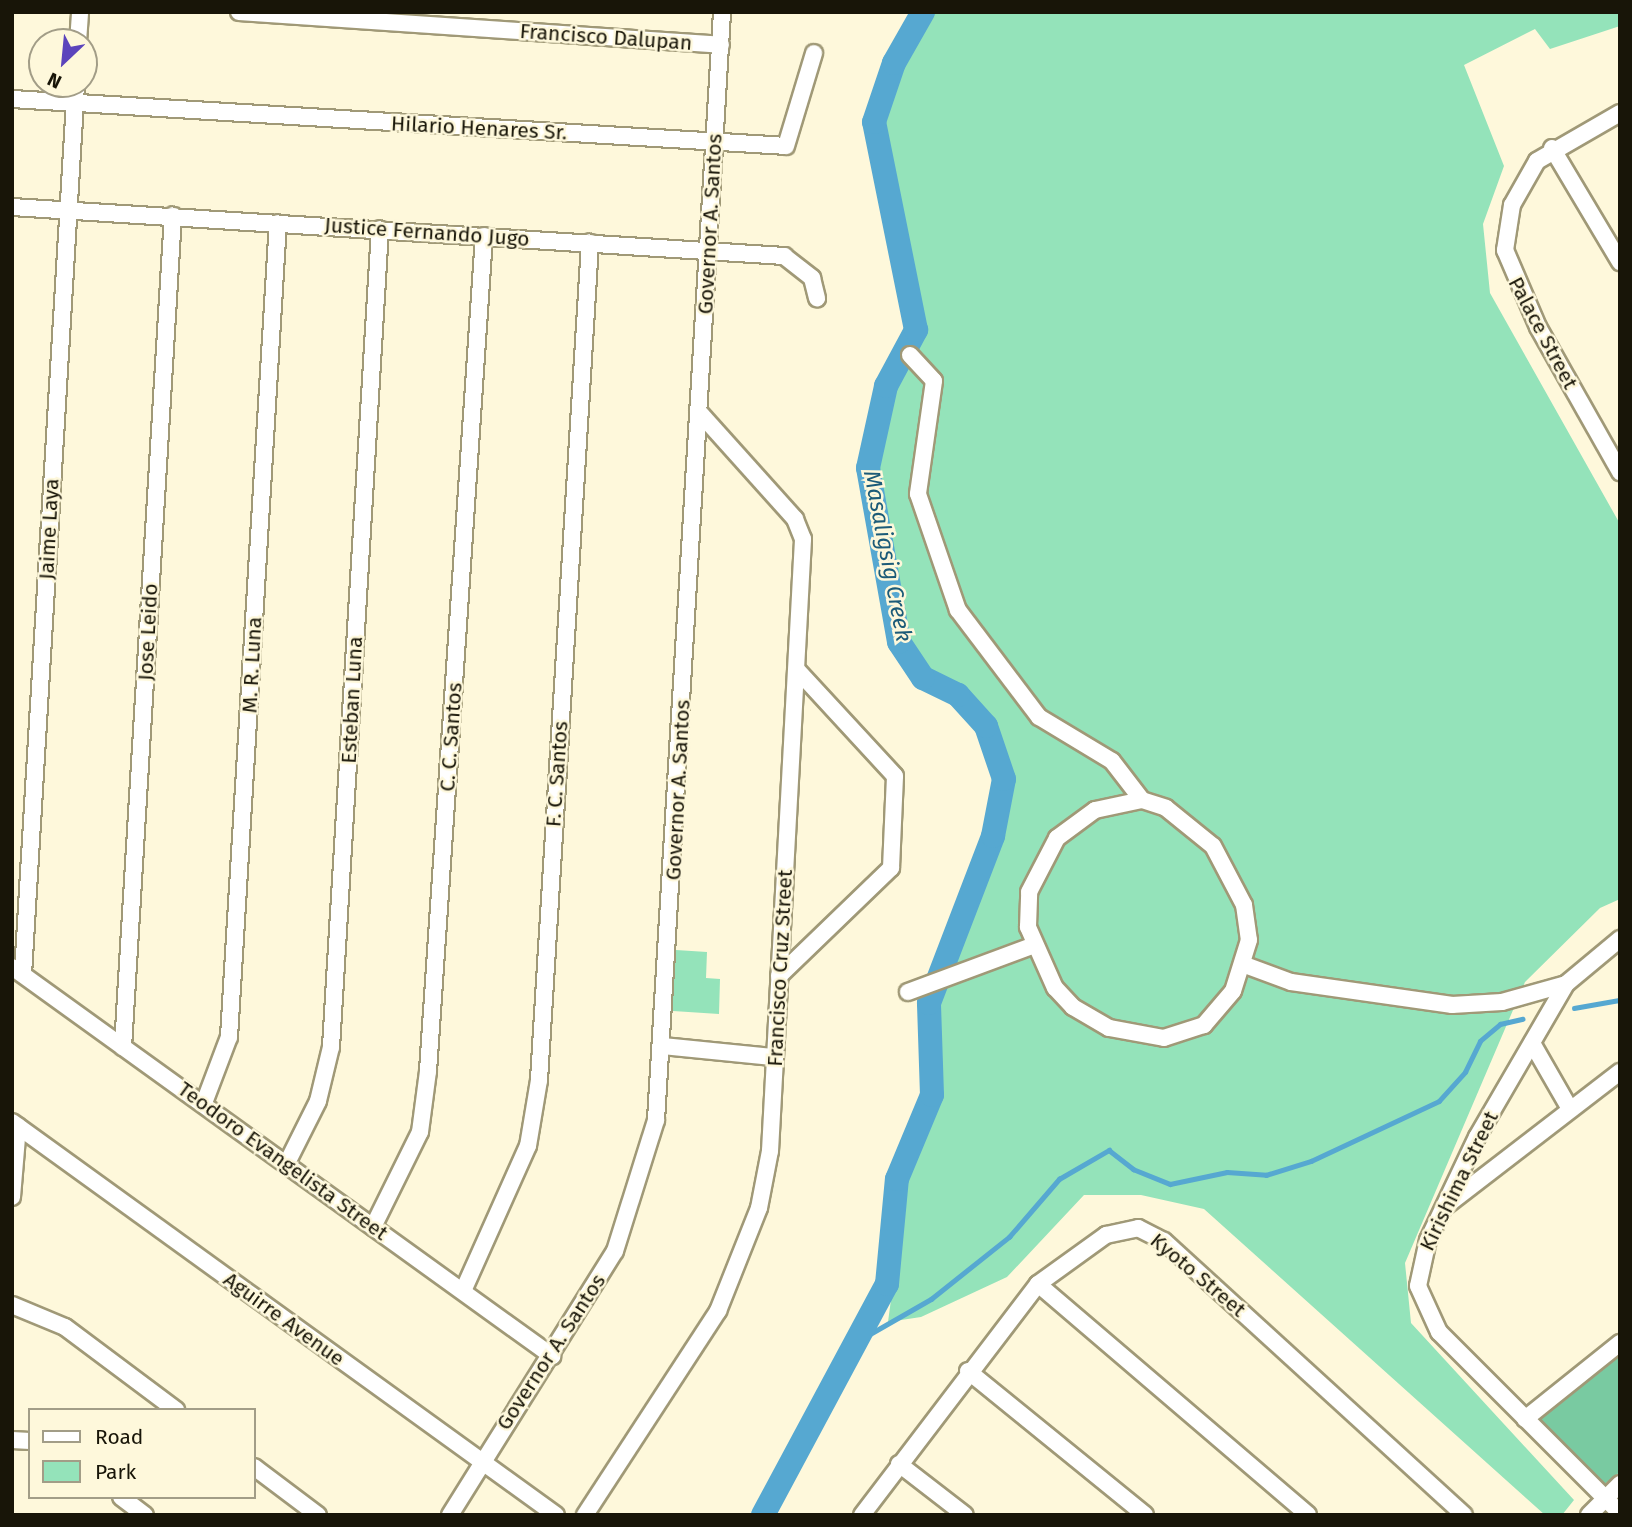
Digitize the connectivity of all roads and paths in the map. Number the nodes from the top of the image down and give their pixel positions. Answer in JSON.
{"nodes":[{"id":1,"x":239,"y":12,"type":"edge"},
{"id":2,"x":722,"y":12,"type":"edge"},
{"id":3,"x":721,"y":45,"type":"junction"},
{"id":4,"x":814,"y":53,"type":"dead end"},
{"id":5,"x":75,"y":98,"type":"edge"},
{"id":6,"x":12,"y":99,"type":"edge"},
{"id":7,"x":75,"y":104,"type":"junction"},
{"id":8,"x":1620,"y":113,"type":"edge"},
{"id":9,"x":714,"y":141,"type":"junction"},
{"id":10,"x":1552,"y":148,"type":"junction"},
{"id":11,"x":12,"y":206,"type":"edge"},
{"id":12,"x":68,"y":210,"type":"junction"},
{"id":13,"x":173,"y":216,"type":"junction"},
{"id":14,"x":278,"y":223,"type":"junction"},
{"id":15,"x":380,"y":229,"type":"junction"},
{"id":16,"x":484,"y":236,"type":"junction"},
{"id":17,"x":590,"y":243,"type":"junction"},
{"id":18,"x":708,"y":250,"type":"junction"},
{"id":19,"x":1620,"y":262,"type":"edge"},
{"id":20,"x":817,"y":298,"type":"dead end"},
{"id":21,"x":911,"y":355,"type":"dead end"},
{"id":22,"x":699,"y":412,"type":"junction"},
{"id":23,"x":1620,"y":472,"type":"edge"},
{"id":24,"x":798,"y":671,"type":"junction"},
{"id":25,"x":1142,"y":800,"type":"junction"},
{"id":26,"x":1620,"y":939,"type":"edge"},
{"id":27,"x":1032,"y":946,"type":"junction"},
{"id":28,"x":1245,"y":964,"type":"junction"},
{"id":29,"x":18,"y":971,"type":"edge"},
{"id":30,"x":779,"y":976,"type":"junction"},
{"id":31,"x":1566,"y":984,"type":"junction"},
{"id":32,"x":915,"y":990,"type":"dead end"},
{"id":33,"x":1532,"y":1043,"type":"junction"},
{"id":34,"x":663,"y":1046,"type":"junction"},
{"id":35,"x":123,"y":1047,"type":"junction"},
{"id":36,"x":774,"y":1057,"type":"junction"},
{"id":37,"x":1620,"y":1072,"type":"edge"},
{"id":38,"x":204,"y":1103,"type":"junction"},
{"id":39,"x":1570,"y":1109,"type":"junction"},
{"id":40,"x":15,"y":1124,"type":"edge"},
{"id":41,"x":287,"y":1163,"type":"junction"},
{"id":42,"x":12,"y":1196,"type":"edge"},
{"id":43,"x":1443,"y":1208,"type":"junction"},
{"id":44,"x":373,"y":1227,"type":"junction"},
{"id":45,"x":1038,"y":1283,"type":"junction"},
{"id":46,"x":463,"y":1291,"type":"junction"},
{"id":47,"x":12,"y":1305,"type":"edge"},
{"id":48,"x":1620,"y":1343,"type":"edge"},
{"id":49,"x":552,"y":1356,"type":"junction"},
{"id":50,"x":968,"y":1371,"type":"junction"},
{"id":51,"x":173,"y":1408,"type":"edge"},
{"id":52,"x":1525,"y":1419,"type":"junction"},
{"id":53,"x":481,"y":1461,"type":"junction"},
{"id":54,"x":899,"y":1464,"type":"junction"},
{"id":55,"x":256,"y":1468,"type":"edge"},
{"id":56,"x":1620,"y":1484,"type":"edge"},
{"id":57,"x":123,"y":1499,"type":"edge"},
{"id":58,"x":1603,"y":1499,"type":"junction"},
{"id":59,"x":138,"y":1513,"type":"edge"},
{"id":60,"x":1620,"y":1513,"type":"edge"},
{"id":61,"x":318,"y":1515,"type":"edge"},
{"id":62,"x":450,"y":1515,"type":"edge"},
{"id":63,"x":556,"y":1515,"type":"edge"},
{"id":64,"x":585,"y":1515,"type":"edge"},
{"id":65,"x":862,"y":1515,"type":"edge"},
{"id":66,"x":965,"y":1515,"type":"edge"},
{"id":67,"x":1144,"y":1515,"type":"edge"},
{"id":68,"x":1308,"y":1515,"type":"edge"},
{"id":69,"x":1464,"y":1515,"type":"edge"},
{"id":70,"x":1589,"y":1515,"type":"edge"}],
"edges":[{"from":1,"to":3,"type":"street","name":"Francisco Dalupan"},
{"from":2,"to":3,"type":"street","name":"Governor A. Santos"},
{"from":3,"to":9,"type":"street","name":"Governor A. Santos"},
{"from":4,"to":9,"type":"street","name":"Hilario Henares Sr."},
{"from":5,"to":7,"type":"street","name":"Jaime Laya"},
{"from":6,"to":7,"type":"street","name":"Hilario Henares Sr."},
{"from":7,"to":9,"type":"street","name":"Hilario Henares Sr."},
{"from":7,"to":12,"type":"street","name":"Jaime Laya"},
{"from":8,"to":10,"type":"street","name":"Palace Street"},
{"from":9,"to":18,"type":"street","name":"Governor A. Santos"},
{"from":10,"to":19,"type":"street"},
{"from":10,"to":23,"type":"street","name":"Palace Street"},
{"from":11,"to":12,"type":"street","name":"Justice Fernando Jugo"},
{"from":12,"to":13,"type":"street","name":"Justice Fernando Jugo"},
{"from":12,"to":29,"type":"street","name":"Jaime Laya"},
{"from":13,"to":14,"type":"street","name":"Justice Fernando Jugo"},
{"from":13,"to":35,"type":"street","name":"Jose Leido"},
{"from":14,"to":15,"type":"street","name":"Justice Fernando Jugo"},
{"from":14,"to":38,"type":"street","name":"M. R. Luna"},
{"from":15,"to":16,"type":"street","name":"Justice Fernando Jugo"},
{"from":15,"to":41,"type":"street","name":"Esteban Luna"},
{"from":16,"to":17,"type":"street","name":"Justice Fernando Jugo"},
{"from":16,"to":44,"type":"street","name":"C. C. Santos"},
{"from":17,"to":18,"type":"street","name":"Justice Fernando Jugo"},
{"from":17,"to":46,"type":"street","name":"F. C. Santos"},
{"from":18,"to":20,"type":"street","name":"Justice Fernando Jugo"},
{"from":18,"to":22,"type":"street","name":"Governor A. Santos"},
{"from":21,"to":25,"type":"street"},
{"from":22,"to":24,"type":"street","name":"Francisco Cruz Street"},
{"from":22,"to":34,"type":"street","name":"Governor A. Santos"},
{"from":24,"to":30,"type":"street","name":"Francisco Cruz Street"},
{"from":24,"to":30,"type":"street"},
{"from":25,"to":27,"type":"street"},
{"from":25,"to":28,"type":"street"},
{"from":26,"to":31,"type":"street","name":"Kirishima Street"},
{"from":27,"to":28,"type":"street"},
{"from":27,"to":32,"type":"street"},
{"from":28,"to":31,"type":"street"},
{"from":29,"to":35,"type":"street","name":"Teodoro Evangelista Street"},
{"from":30,"to":36,"type":"street","name":"Francisco Cruz Street"},
{"from":31,"to":33,"type":"street","name":"Kirishima Street"},
{"from":33,"to":39,"type":"street"},
{"from":33,"to":43,"type":"street","name":"Kirishima Street"},
{"from":34,"to":36,"type":"street"},
{"from":34,"to":49,"type":"street","name":"Governor A. Santos"},
{"from":35,"to":38,"type":"street","name":"Teodoro Evangelista Street"},
{"from":36,"to":64,"type":"street","name":"Francisco Cruz Street"},
{"from":37,"to":39,"type":"street"},
{"from":38,"to":41,"type":"street","name":"Teodoro Evangelista Street"},
{"from":39,"to":43,"type":"street"},
{"from":40,"to":42,"type":"street"},
{"from":40,"to":53,"type":"street","name":"Aguirre Avenue"},
{"from":41,"to":44,"type":"street","name":"Teodoro Evangelista Street"},
{"from":43,"to":52,"type":"street","name":"Kirishima Street"},
{"from":44,"to":46,"type":"street","name":"Teodoro Evangelista Street"},
{"from":45,"to":50,"type":"street","name":"Kyoto Street"},
{"from":45,"to":68,"type":"street"},
{"from":45,"to":69,"type":"street","name":"Kyoto Street"},
{"from":46,"to":49,"type":"street","name":"Teodoro Evangelista Street"},
{"from":47,"to":51,"type":"street"},
{"from":48,"to":52,"type":"street"},
{"from":49,"to":53,"type":"street","name":"Governor A. Santos"},
{"from":50,"to":54,"type":"street","name":"Kyoto Street"},
{"from":50,"to":67,"type":"street"},
{"from":52,"to":58,"type":"street","name":"Kirishima Street"},
{"from":53,"to":62,"type":"street","name":"Governor A. Santos"},
{"from":53,"to":63,"type":"street","name":"Aguirre Avenue"},
{"from":54,"to":65,"type":"street","name":"Kyoto Street"},
{"from":54,"to":66,"type":"street"},
{"from":55,"to":61,"type":"street"},
{"from":56,"to":58,"type":"street"},
{"from":57,"to":59,"type":"street"},
{"from":58,"to":60,"type":"street","name":"Kirishima Street"},
{"from":58,"to":70,"type":"street"}]}
